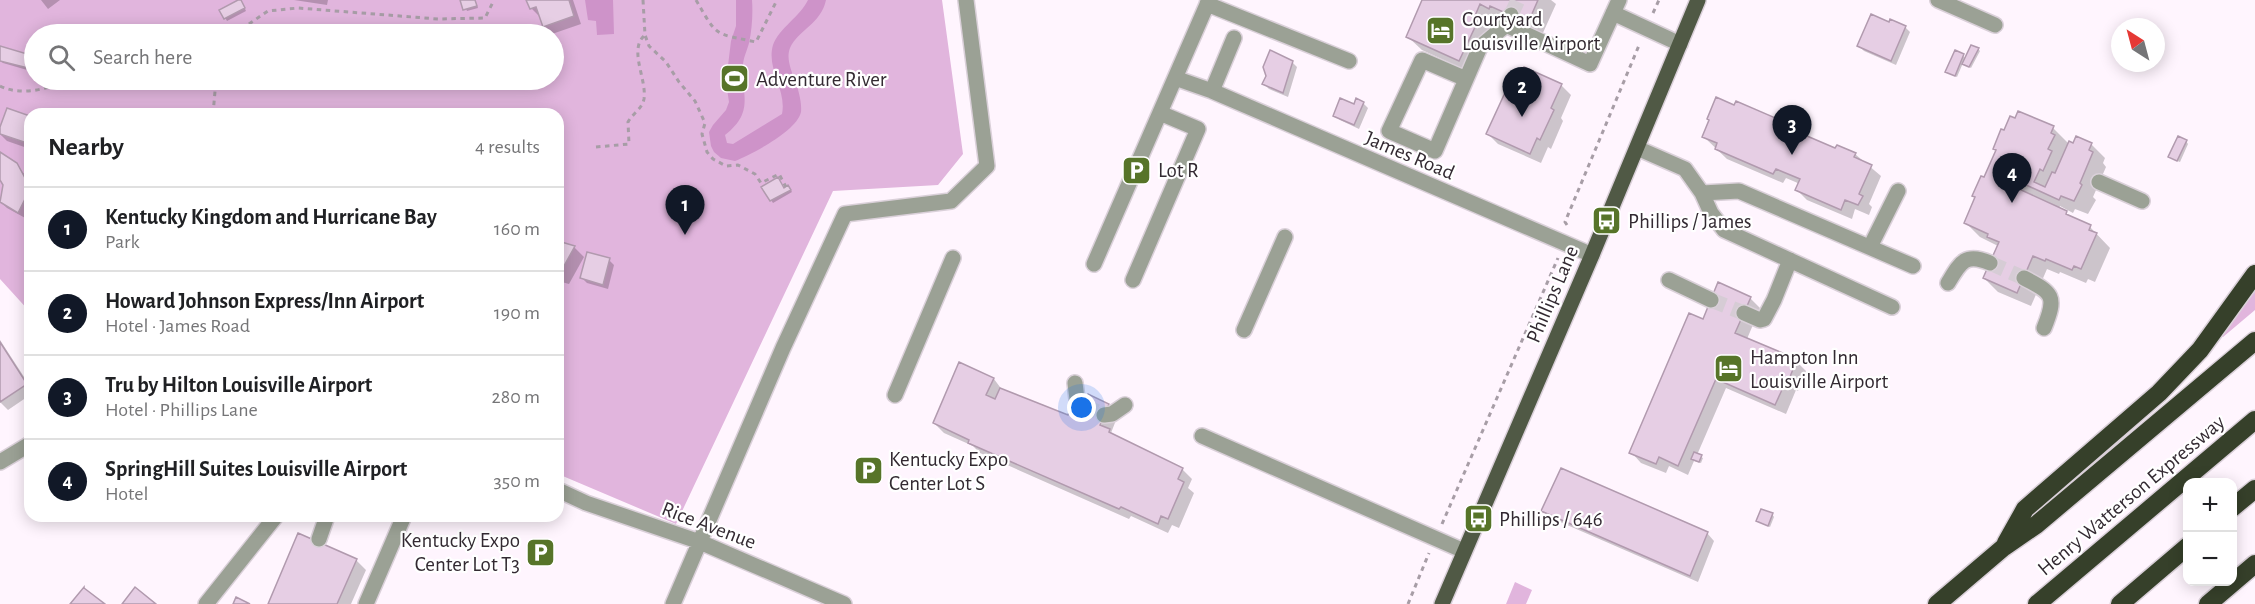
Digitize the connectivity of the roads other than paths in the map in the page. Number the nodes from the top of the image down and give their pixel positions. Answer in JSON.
{"nodes":[{"id":1,"x":966,"y":0,"type":"edge"},
{"id":2,"x":1698,"y":0,"type":"edge"},
{"id":3,"x":1938,"y":0,"type":"edge"},
{"id":4,"x":1208,"y":2,"type":"edge"},
{"id":5,"x":1616,"y":7,"type":"edge"},
{"id":6,"x":1995,"y":25,"type":"dead end"},
{"id":7,"x":1234,"y":38,"type":"dead end"},
{"id":8,"x":1680,"y":44,"type":"junction"},
{"id":9,"x":1348,"y":61,"type":"dead end"},
{"id":10,"x":1175,"y":78,"type":"junction"},
{"id":11,"x":1466,"y":79,"type":"junction"},
{"id":12,"x":1212,"y":91,"type":"junction"},
{"id":13,"x":1160,"y":113,"type":"junction"},
{"id":14,"x":1637,"y":148,"type":"junction"},
{"id":15,"x":2099,"y":182,"type":"dead end"},
{"id":16,"x":1898,"y":191,"type":"dead end"},
{"id":17,"x":1702,"y":193,"type":"junction"},
{"id":18,"x":2142,"y":201,"type":"dead end"},
{"id":19,"x":1285,"y":237,"type":"dead end"},
{"id":20,"x":1870,"y":247,"type":"junction"},
{"id":21,"x":1592,"y":255,"type":"junction"},
{"id":22,"x":953,"y":258,"type":"dead end"},
{"id":23,"x":1790,"y":260,"type":"junction"},
{"id":24,"x":1990,"y":263,"type":"tunnel mouth"},
{"id":25,"x":1094,"y":264,"type":"dead end"},
{"id":26,"x":1913,"y":266,"type":"dead end"},
{"id":27,"x":2255,"y":274,"type":"edge"},
{"id":28,"x":2024,"y":278,"type":"tunnel mouth"},
{"id":29,"x":1133,"y":280,"type":"dead end"},
{"id":30,"x":1669,"y":280,"type":"dead end"},
{"id":31,"x":1948,"y":283,"type":"dead end"},
{"id":32,"x":1711,"y":300,"type":"tunnel mouth"},
{"id":33,"x":1892,"y":307,"type":"dead end"},
{"id":34,"x":1744,"y":313,"type":"tunnel mouth"},
{"id":35,"x":2043,"y":328,"type":"dead end"},
{"id":36,"x":1244,"y":330,"type":"dead end"},
{"id":37,"x":2255,"y":341,"type":"edge"},
{"id":38,"x":1075,"y":383,"type":"dead end"},
{"id":39,"x":895,"y":395,"type":"dead end"},
{"id":40,"x":1083,"y":405,"type":"tunnel mouth"},
{"id":41,"x":1125,"y":405,"type":"dead end"},
{"id":42,"x":1104,"y":415,"type":"dead end"},
{"id":43,"x":2255,"y":420,"type":"edge"},
{"id":44,"x":1202,"y":436,"type":"dead end"},
{"id":45,"x":24,"y":448,"type":"edge"},
{"id":46,"x":0,"y":462,"type":"edge"},
{"id":47,"x":2255,"y":489,"type":"edge"},
{"id":48,"x":564,"y":493,"type":"edge"},
{"id":49,"x":2237,"y":504,"type":"edge"},
{"id":50,"x":271,"y":522,"type":"edge"},
{"id":51,"x":325,"y":522,"type":"edge"},
{"id":52,"x":401,"y":522,"type":"edge"},
{"id":53,"x":319,"y":539,"type":"dead end"},
{"id":54,"x":700,"y":542,"type":"junction"},
{"id":55,"x":2004,"y":547,"type":"junction"},
{"id":56,"x":2183,"y":549,"type":"edge"},
{"id":57,"x":1464,"y":551,"type":"junction"},
{"id":58,"x":2255,"y":564,"type":"edge"},
{"id":59,"x":206,"y":604,"type":"edge"},
{"id":60,"x":366,"y":604,"type":"edge"},
{"id":61,"x":673,"y":604,"type":"edge"},
{"id":62,"x":844,"y":604,"type":"edge"},
{"id":63,"x":1442,"y":604,"type":"edge"},
{"id":64,"x":1937,"y":604,"type":"edge"},
{"id":65,"x":2037,"y":604,"type":"edge"},
{"id":66,"x":2120,"y":604,"type":"edge"},
{"id":67,"x":2208,"y":604,"type":"edge"}],
"edges":[{"from":1,"to":54,"type":"street"},
{"from":2,"to":8,"type":"main road","name":"Phillips Lane"},
{"from":3,"to":6,"type":"street"},
{"from":4,"to":9,"type":"street"},
{"from":4,"to":10,"type":"street"},
{"from":5,"to":8,"type":"street"},
{"from":5,"to":11,"type":"street"},
{"from":7,"to":12,"type":"street"},
{"from":8,"to":14,"type":"main road","name":"Phillips Lane"},
{"from":10,"to":12,"type":"street","name":"James Road"},
{"from":10,"to":13,"type":"street"},
{"from":11,"to":11,"type":"street"},
{"from":12,"to":21,"type":"street","name":"James Road"},
{"from":13,"to":25,"type":"street"},
{"from":13,"to":29,"type":"street"},
{"from":14,"to":17,"type":"street"},
{"from":14,"to":21,"type":"main road","name":"Phillips Lane"},
{"from":15,"to":18,"type":"street"},
{"from":16,"to":20,"type":"street"},
{"from":17,"to":20,"type":"street"},
{"from":17,"to":23,"type":"street"},
{"from":19,"to":36,"type":"street"},
{"from":20,"to":26,"type":"street"},
{"from":21,"to":57,"type":"main road","name":"Phillips Lane"},
{"from":22,"to":39,"type":"street"},
{"from":23,"to":33,"type":"street"},
{"from":23,"to":34,"type":"street"},
{"from":24,"to":31,"type":"street"},
{"from":27,"to":55,"type":"highway"},
{"from":28,"to":35,"type":"street"},
{"from":30,"to":32,"type":"street"},
{"from":37,"to":55,"type":"highway"},
{"from":38,"to":40,"type":"street"},
{"from":41,"to":42,"type":"street"},
{"from":43,"to":65,"type":"highway","name":"Henry Watterson Expressway"},
{"from":44,"to":57,"type":"street"},
{"from":45,"to":46,"type":"street"},
{"from":47,"to":49,"type":"highway"},
{"from":48,"to":54,"type":"street","name":"Rice Avenue"},
{"from":50,"to":59,"type":"street"},
{"from":51,"to":53,"type":"street"},
{"from":52,"to":60,"type":"street"},
{"from":54,"to":61,"type":"street"},
{"from":54,"to":62,"type":"street","name":"Rice Avenue"},
{"from":55,"to":64,"type":"highway"},
{"from":56,"to":66,"type":"highway"},
{"from":57,"to":63,"type":"main road","name":"Phillips Lane"},
{"from":58,"to":67,"type":"highway"}]}
